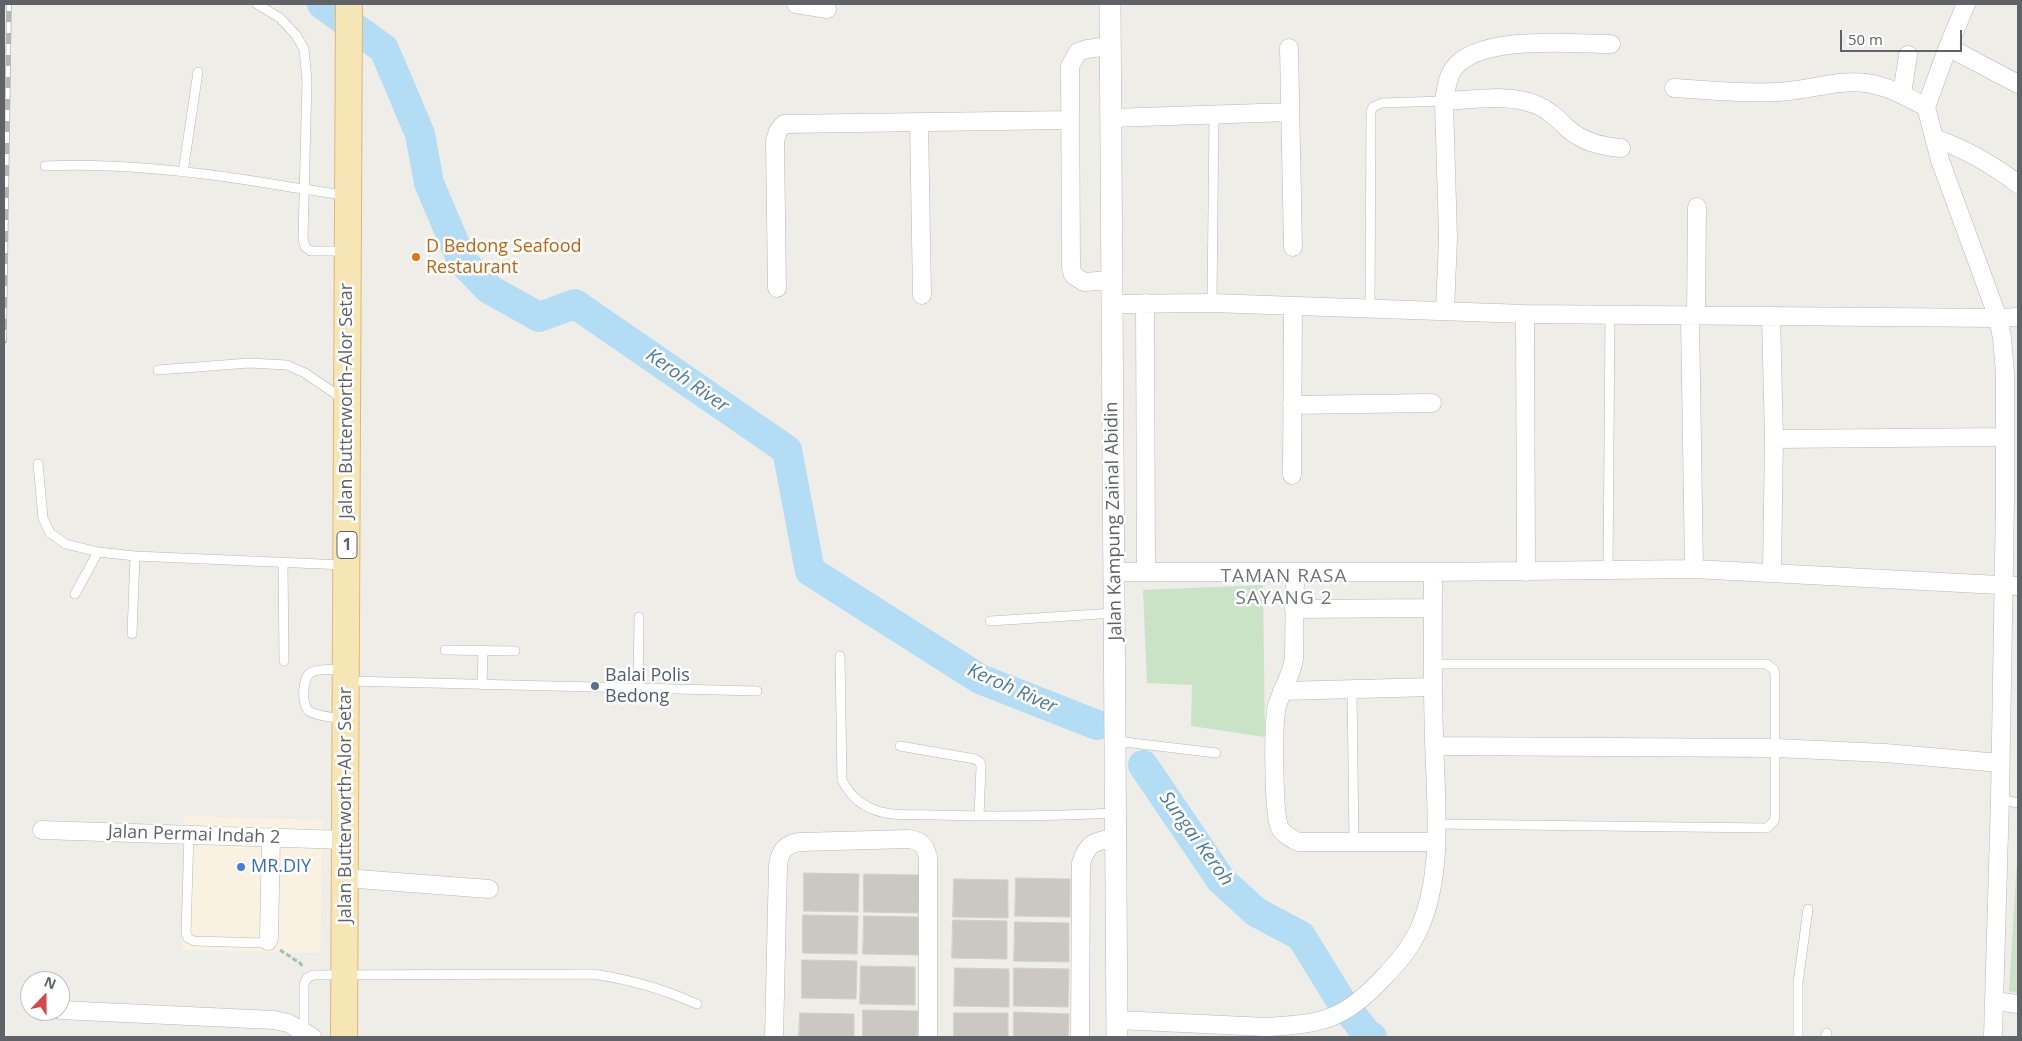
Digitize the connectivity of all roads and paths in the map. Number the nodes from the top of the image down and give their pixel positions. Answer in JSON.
{"nodes":[{"id":1,"x":257,"y":4,"type":"edge"},
{"id":2,"x":349,"y":4,"type":"edge"},
{"id":3,"x":796,"y":4,"type":"edge"},
{"id":4,"x":1110,"y":4,"type":"edge"},
{"id":5,"x":1966,"y":4,"type":"edge"},
{"id":6,"x":827,"y":9,"type":"dead end"},
{"id":7,"x":1611,"y":44,"type":"dead end"},
{"id":8,"x":1110,"y":46,"type":"junction"},
{"id":9,"x":1948,"y":47,"type":"junction"},
{"id":10,"x":1290,"y":48,"type":"dead end"},
{"id":11,"x":1908,"y":55,"type":"dead end"},
{"id":12,"x":198,"y":72,"type":"dead end"},
{"id":13,"x":2018,"y":84,"type":"edge"},
{"id":14,"x":1674,"y":88,"type":"dead end"},
{"id":15,"x":1902,"y":94,"type":"junction"},
{"id":16,"x":1444,"y":101,"type":"junction"},
{"id":17,"x":1926,"y":107,"type":"junction"},
{"id":18,"x":1290,"y":112,"type":"junction"},
{"id":19,"x":1214,"y":114,"type":"junction"},
{"id":20,"x":1111,"y":118,"type":"junction"},
{"id":21,"x":1070,"y":120,"type":"junction"},
{"id":22,"x":919,"y":122,"type":"junction"},
{"id":23,"x":1934,"y":138,"type":"junction"},
{"id":24,"x":1621,"y":148,"type":"dead end"},
{"id":25,"x":45,"y":166,"type":"dead end"},
{"id":26,"x":183,"y":172,"type":"junction"},
{"id":27,"x":2018,"y":184,"type":"edge"},
{"id":28,"x":304,"y":190,"type":"junction"},
{"id":29,"x":348,"y":195,"type":"junction"},
{"id":30,"x":1697,"y":208,"type":"dead end"},
{"id":31,"x":1293,"y":247,"type":"dead end"},
{"id":32,"x":348,"y":251,"type":"junction"},
{"id":33,"x":1112,"y":280,"type":"junction"},
{"id":34,"x":777,"y":288,"type":"dead end"},
{"id":35,"x":922,"y":295,"type":"dead end"},
{"id":36,"x":1145,"y":303,"type":"junction"},
{"id":37,"x":1212,"y":303,"type":"junction"},
{"id":38,"x":1112,"y":304,"type":"junction"},
{"id":39,"x":1293,"y":306,"type":"junction"},
{"id":40,"x":1370,"y":307,"type":"junction"},
{"id":41,"x":1445,"y":311,"type":"junction"},
{"id":42,"x":1525,"y":314,"type":"junction"},
{"id":43,"x":1610,"y":315,"type":"junction"},
{"id":44,"x":1693,"y":316,"type":"junction"},
{"id":45,"x":1771,"y":316,"type":"junction"},
{"id":46,"x":2018,"y":317,"type":"edge"},
{"id":47,"x":1998,"y":318,"type":"junction"},
{"id":48,"x":158,"y":370,"type":"dead end"},
{"id":49,"x":348,"y":402,"type":"junction"},
{"id":50,"x":1432,"y":403,"type":"dead end"},
{"id":51,"x":1292,"y":405,"type":"junction"},
{"id":52,"x":2005,"y":437,"type":"junction"},
{"id":53,"x":1774,"y":439,"type":"junction"},
{"id":54,"x":38,"y":464,"type":"dead end"},
{"id":55,"x":1292,"y":475,"type":"dead end"},
{"id":56,"x":98,"y":552,"type":"junction"},
{"id":57,"x":135,"y":556,"type":"junction"},
{"id":58,"x":283,"y":563,"type":"junction"},
{"id":59,"x":347,"y":565,"type":"junction"},
{"id":60,"x":1694,"y":569,"type":"junction"},
{"id":61,"x":1608,"y":570,"type":"junction"},
{"id":62,"x":1115,"y":572,"type":"junction"},
{"id":63,"x":1146,"y":572,"type":"junction"},
{"id":64,"x":1295,"y":572,"type":"junction"},
{"id":65,"x":1433,"y":572,"type":"junction"},
{"id":66,"x":1526,"y":572,"type":"junction"},
{"id":67,"x":1772,"y":572,"type":"junction"},
{"id":68,"x":2011,"y":586,"type":"edge"},
{"id":69,"x":74,"y":594,"type":"dead end"},
{"id":70,"x":1433,"y":608,"type":"junction"},
{"id":71,"x":1294,"y":609,"type":"junction"},
{"id":72,"x":1115,"y":613,"type":"junction"},
{"id":73,"x":639,"y":617,"type":"dead end"},
{"id":74,"x":990,"y":620,"type":"dead end"},
{"id":75,"x":132,"y":634,"type":"dead end"},
{"id":76,"x":445,"y":650,"type":"dead end"},
{"id":77,"x":482,"y":650,"type":"junction"},
{"id":78,"x":514,"y":651,"type":"dead end"},
{"id":79,"x":840,"y":656,"type":"dead end"},
{"id":80,"x":284,"y":661,"type":"dead end"},
{"id":81,"x":1433,"y":664,"type":"junction"},
{"id":82,"x":346,"y":675,"type":"junction"},
{"id":83,"x":482,"y":685,"type":"junction"},
{"id":84,"x":1433,"y":687,"type":"junction"},
{"id":85,"x":638,"y":689,"type":"junction"},
{"id":86,"x":1352,"y":689,"type":"junction"},
{"id":87,"x":757,"y":691,"type":"dead end"},
{"id":88,"x":1282,"y":691,"type":"junction"},
{"id":89,"x":346,"y":720,"type":"junction"},
{"id":90,"x":1116,"y":742,"type":"junction"},
{"id":91,"x":900,"y":746,"type":"dead end"},
{"id":92,"x":1434,"y":746,"type":"junction"},
{"id":93,"x":1776,"y":748,"type":"junction"},
{"id":94,"x":1216,"y":753,"type":"dead end"},
{"id":95,"x":2000,"y":764,"type":"junction"},
{"id":96,"x":2000,"y":799,"type":"junction"},
{"id":97,"x":2018,"y":803,"type":"edge"},
{"id":98,"x":1117,"y":813,"type":"junction"},
{"id":99,"x":979,"y":816,"type":"junction"},
{"id":100,"x":42,"y":830,"type":"dead end"},
{"id":101,"x":1436,"y":833,"type":"junction"},
{"id":102,"x":189,"y":834,"type":"junction"},
{"id":103,"x":272,"y":837,"type":"junction"},
{"id":104,"x":1117,"y":838,"type":"junction"},
{"id":105,"x":345,"y":840,"type":"junction"},
{"id":106,"x":1354,"y":842,"type":"junction"},
{"id":107,"x":345,"y":878,"type":"junction"},
{"id":108,"x":489,"y":890,"type":"dead end"},
{"id":109,"x":1808,"y":909,"type":"dead end"},
{"id":110,"x":268,"y":941,"type":"junction"},
{"id":111,"x":345,"y":976,"type":"junction"},
{"id":112,"x":307,"y":978,"type":"junction"},
{"id":113,"x":1994,"y":1001,"type":"junction"},
{"id":114,"x":697,"y":1004,"type":"dead end"},
{"id":115,"x":2018,"y":1004,"type":"edge"},
{"id":116,"x":70,"y":1010,"type":"edge"},
{"id":117,"x":1118,"y":1028,"type":"edge"},
{"id":118,"x":307,"y":1035,"type":"edge"},
{"id":119,"x":344,"y":1037,"type":"edge"},
{"id":120,"x":774,"y":1037,"type":"edge"},
{"id":121,"x":928,"y":1037,"type":"edge"},
{"id":122,"x":1080,"y":1037,"type":"edge"},
{"id":123,"x":1798,"y":1037,"type":"edge"},
{"id":124,"x":1993,"y":1037,"type":"edge"}],
"edges":[{"from":1,"to":28,"type":"lane"},
{"from":2,"to":29,"type":"main road","name":"Jalan Butterworth-Alor Setar","number":"1"},
{"from":3,"to":6,"type":"street"},
{"from":4,"to":8,"type":"street","name":"Jalan Kampung Zainal Abidin"},
{"from":5,"to":9,"type":"street"},
{"from":7,"to":16,"type":"street"},
{"from":8,"to":20,"type":"street","name":"Jalan Kampung Zainal Abidin"},
{"from":8,"to":21,"type":"street"},
{"from":9,"to":13,"type":"street"},
{"from":9,"to":17,"type":"street"},
{"from":10,"to":18,"type":"street"},
{"from":11,"to":15,"type":"street"},
{"from":12,"to":26,"type":"lane"},
{"from":14,"to":15,"type":"street"},
{"from":15,"to":17,"type":"street"},
{"from":16,"to":24,"type":"street"},
{"from":16,"to":40,"type":"lane"},
{"from":16,"to":41,"type":"street"},
{"from":17,"to":23,"type":"street"},
{"from":18,"to":19,"type":"street"},
{"from":18,"to":31,"type":"street"},
{"from":19,"to":20,"type":"street"},
{"from":19,"to":37,"type":"lane"},
{"from":20,"to":33,"type":"street","name":"Jalan Kampung Zainal Abidin"},
{"from":21,"to":22,"type":"street"},
{"from":21,"to":33,"type":"street"},
{"from":22,"to":34,"type":"street"},
{"from":22,"to":35,"type":"street"},
{"from":23,"to":27,"type":"street"},
{"from":23,"to":47,"type":"street"},
{"from":25,"to":26,"type":"lane"},
{"from":26,"to":28,"type":"lane"},
{"from":28,"to":29,"type":"lane"},
{"from":28,"to":32,"type":"lane"},
{"from":29,"to":32,"type":"main road","name":"Jalan Butterworth-Alor Setar","number":"1"},
{"from":30,"to":44,"type":"street"},
{"from":32,"to":49,"type":"main road","name":"Jalan Butterworth-Alor Setar","number":"1"},
{"from":33,"to":38,"type":"street","name":"Jalan Kampung Zainal Abidin"},
{"from":36,"to":37,"type":"street"},
{"from":36,"to":38,"type":"street"},
{"from":36,"to":63,"type":"street"},
{"from":37,"to":39,"type":"street"},
{"from":38,"to":62,"type":"street","name":"Jalan Kampung Zainal Abidin"},
{"from":39,"to":40,"type":"street"},
{"from":39,"to":51,"type":"street"},
{"from":40,"to":41,"type":"street"},
{"from":41,"to":42,"type":"street"},
{"from":42,"to":43,"type":"street"},
{"from":42,"to":66,"type":"street"},
{"from":43,"to":44,"type":"street"},
{"from":43,"to":61,"type":"lane"},
{"from":44,"to":45,"type":"street"},
{"from":44,"to":60,"type":"street"},
{"from":45,"to":47,"type":"street"},
{"from":45,"to":53,"type":"street"},
{"from":46,"to":47,"type":"street"},
{"from":47,"to":52,"type":"street"},
{"from":48,"to":49,"type":"lane"},
{"from":49,"to":59,"type":"main road","name":"Jalan Butterworth-Alor Setar","number":"1"},
{"from":50,"to":51,"type":"street"},
{"from":51,"to":55,"type":"street"},
{"from":52,"to":53,"type":"street"},
{"from":52,"to":68,"type":"street"},
{"from":53,"to":67,"type":"street"},
{"from":54,"to":56,"type":"lane"},
{"from":56,"to":57,"type":"lane"},
{"from":56,"to":69,"type":"lane"},
{"from":57,"to":58,"type":"lane"},
{"from":57,"to":75,"type":"lane"},
{"from":58,"to":59,"type":"lane"},
{"from":58,"to":80,"type":"lane"},
{"from":59,"to":82,"type":"main road","name":"Jalan Butterworth-Alor Setar","number":"1"},
{"from":60,"to":61,"type":"street"},
{"from":60,"to":67,"type":"street"},
{"from":61,"to":66,"type":"street"},
{"from":62,"to":63,"type":"street"},
{"from":62,"to":72,"type":"street","name":"Jalan Kampung Zainal Abidin"},
{"from":63,"to":64,"type":"street"},
{"from":64,"to":65,"type":"street"},
{"from":64,"to":71,"type":"street"},
{"from":65,"to":66,"type":"street"},
{"from":65,"to":70,"type":"street"},
{"from":67,"to":68,"type":"street"},
{"from":68,"to":95,"type":"street"},
{"from":70,"to":71,"type":"street"},
{"from":70,"to":81,"type":"street"},
{"from":71,"to":88,"type":"street"},
{"from":72,"to":74,"type":"lane"},
{"from":72,"to":90,"type":"street","name":"Jalan Kampung Zainal Abidin"},
{"from":73,"to":85,"type":"lane"},
{"from":76,"to":77,"type":"lane"},
{"from":77,"to":78,"type":"lane"},
{"from":77,"to":83,"type":"lane"},
{"from":79,"to":99,"type":"lane"},
{"from":81,"to":84,"type":"street"},
{"from":81,"to":93,"type":"lane"},
{"from":82,"to":83,"type":"lane"},
{"from":82,"to":89,"type":"main road","name":"Jalan Butterworth-Alor Setar","number":"1"},
{"from":82,"to":89,"type":"lane"},
{"from":83,"to":85,"type":"lane"},
{"from":84,"to":86,"type":"street"},
{"from":84,"to":92,"type":"street"},
{"from":85,"to":87,"type":"lane"},
{"from":86,"to":88,"type":"street"},
{"from":86,"to":106,"type":"lane"},
{"from":88,"to":106,"type":"street"},
{"from":89,"to":105,"type":"main road","name":"Jalan Butterworth-Alor Setar","number":"1"},
{"from":90,"to":94,"type":"lane"},
{"from":90,"to":98,"type":"street","name":"Jalan Kampung Zainal Abidin"},
{"from":91,"to":99,"type":"lane"},
{"from":92,"to":93,"type":"street"},
{"from":92,"to":101,"type":"street"},
{"from":93,"to":95,"type":"street"},
{"from":93,"to":101,"type":"lane"},
{"from":95,"to":96,"type":"street"},
{"from":96,"to":97,"type":"lane"},
{"from":96,"to":113,"type":"street"},
{"from":98,"to":99,"type":"lane"},
{"from":98,"to":104,"type":"street","name":"Jalan Kampung Zainal Abidin"},
{"from":100,"to":102,"type":"street","name":"Jalan Permai Indah 2"},
{"from":101,"to":106,"type":"street"},
{"from":101,"to":117,"type":"street"},
{"from":102,"to":103,"type":"street","name":"Jalan Permai Indah 2"},
{"from":102,"to":110,"type":"lane"},
{"from":103,"to":105,"type":"street","name":"Jalan Permai Indah 2"},
{"from":103,"to":110,"type":"street"},
{"from":104,"to":117,"type":"street","name":"Jalan Kampung Zainal Abidin"},
{"from":104,"to":122,"type":"street"},
{"from":105,"to":107,"type":"main road","name":"Jalan Butterworth-Alor Setar","number":"1"},
{"from":107,"to":108,"type":"street"},
{"from":107,"to":111,"type":"main road","name":"Jalan Butterworth-Alor Setar","number":"1"},
{"from":109,"to":123,"type":"lane"},
{"from":110,"to":112,"type":"path"},
{"from":111,"to":112,"type":"lane"},
{"from":111,"to":114,"type":"lane"},
{"from":111,"to":119,"type":"main road","name":"Jalan Butterworth-Alor Setar","number":"1"},
{"from":112,"to":118,"type":"lane"},
{"from":113,"to":115,"type":"street"},
{"from":113,"to":124,"type":"street"},
{"from":116,"to":118,"type":"street"},
{"from":120,"to":121,"type":"street"}]}
